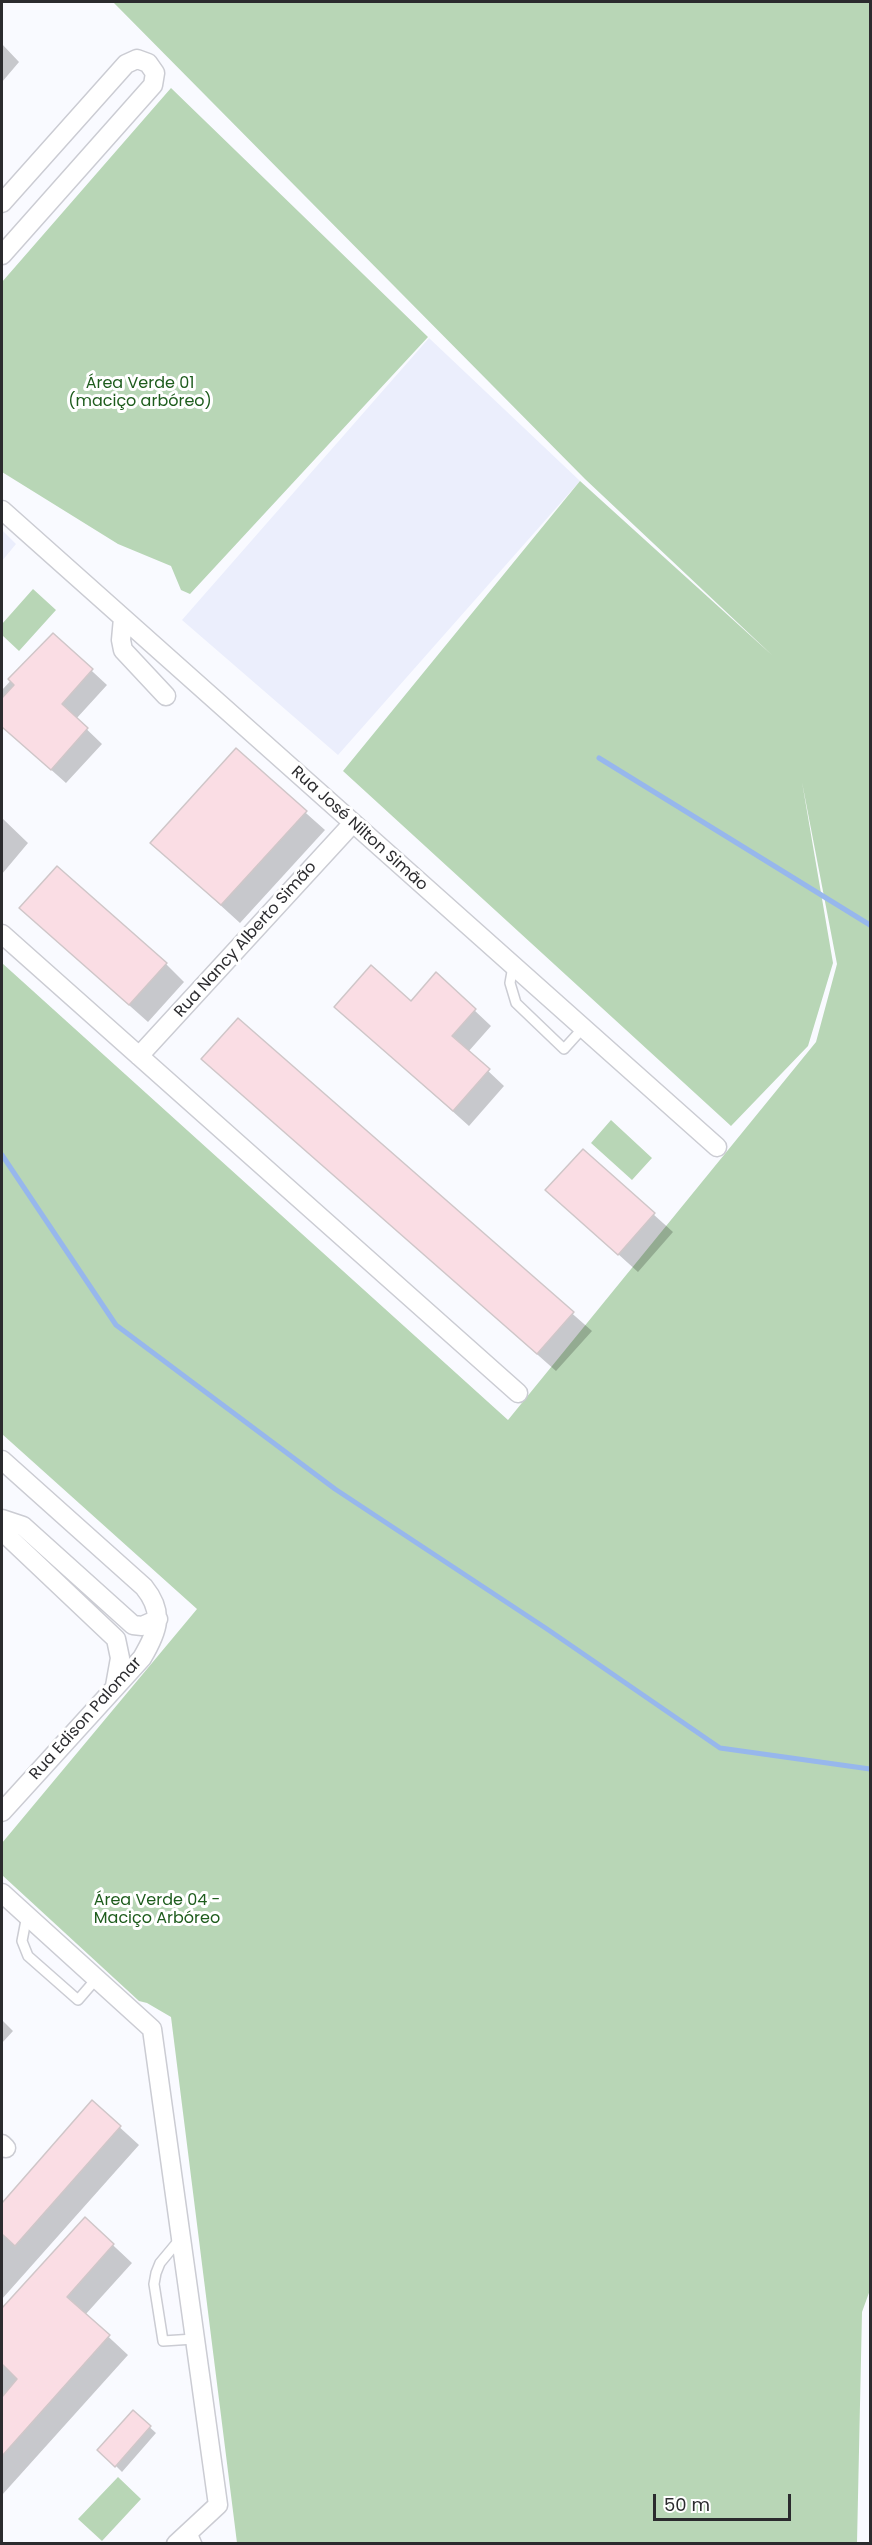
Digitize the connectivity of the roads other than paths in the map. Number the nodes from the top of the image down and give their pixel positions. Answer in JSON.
{"nodes":[{"id":1,"x":2,"y":203,"type":"edge"},
{"id":2,"x":2,"y":255,"type":"edge"},
{"id":3,"x":2,"y":510,"type":"edge"},
{"id":4,"x":123,"y":618,"type":"junction"},
{"id":5,"x":166,"y":696,"type":"dead end"},
{"id":6,"x":353,"y":823,"type":"junction"},
{"id":7,"x":2,"y":934,"type":"edge"},
{"id":8,"x":513,"y":966,"type":"junction"},
{"id":9,"x":583,"y":1028,"type":"junction"},
{"id":10,"x":140,"y":1056,"type":"junction"},
{"id":11,"x":717,"y":1147,"type":"dead end"},
{"id":12,"x":518,"y":1393,"type":"dead end"},
{"id":13,"x":2,"y":1460,"type":"edge"},
{"id":14,"x":2,"y":1520,"type":"edge"},
{"id":15,"x":2,"y":1531,"type":"edge"},
{"id":16,"x":158,"y":1619,"type":"junction"},
{"id":17,"x":114,"y":1688,"type":"junction"},
{"id":18,"x":2,"y":1812,"type":"edge"},
{"id":19,"x":2,"y":1893,"type":"edge"},
{"id":20,"x":27,"y":1915,"type":"junction"},
{"id":21,"x":98,"y":1978,"type":"junction"},
{"id":22,"x":180,"y":2240,"type":"junction"},
{"id":23,"x":194,"y":2339,"type":"junction"},
{"id":24,"x":194,"y":2537,"type":"edge"},
{"id":25,"x":176,"y":2544,"type":"edge"}],
"edges":[{"from":1,"to":2,"type":"street"},
{"from":3,"to":4,"type":"street","name":"Rua José Nilton Simão"},
{"from":4,"to":5,"type":"street"},
{"from":4,"to":6,"type":"street","name":"Rua José Nilton Simão"},
{"from":6,"to":8,"type":"street","name":"Rua José Nilton Simão"},
{"from":6,"to":10,"type":"street","name":"Rua Nancy Alberto Simão"},
{"from":7,"to":10,"type":"street"},
{"from":8,"to":9,"type":"street","name":"Rua José Nilton Simão"},
{"from":8,"to":9,"type":"lane"},
{"from":9,"to":11,"type":"street","name":"Rua José Nilton Simão"},
{"from":10,"to":12,"type":"street"},
{"from":13,"to":16,"type":"street"},
{"from":14,"to":16,"type":"street"},
{"from":15,"to":17,"type":"street"},
{"from":16,"to":17,"type":"street","name":"Rua Edison Palomar"},
{"from":17,"to":18,"type":"street","name":"Rua Edison Palomar"},
{"from":19,"to":20,"type":"street"},
{"from":20,"to":21,"type":"street"},
{"from":20,"to":21,"type":"lane"},
{"from":21,"to":22,"type":"street"},
{"from":22,"to":23,"type":"street"},
{"from":22,"to":23,"type":"lane"},
{"from":23,"to":24,"type":"street"},
{"from":24,"to":25,"type":"street"}]}
